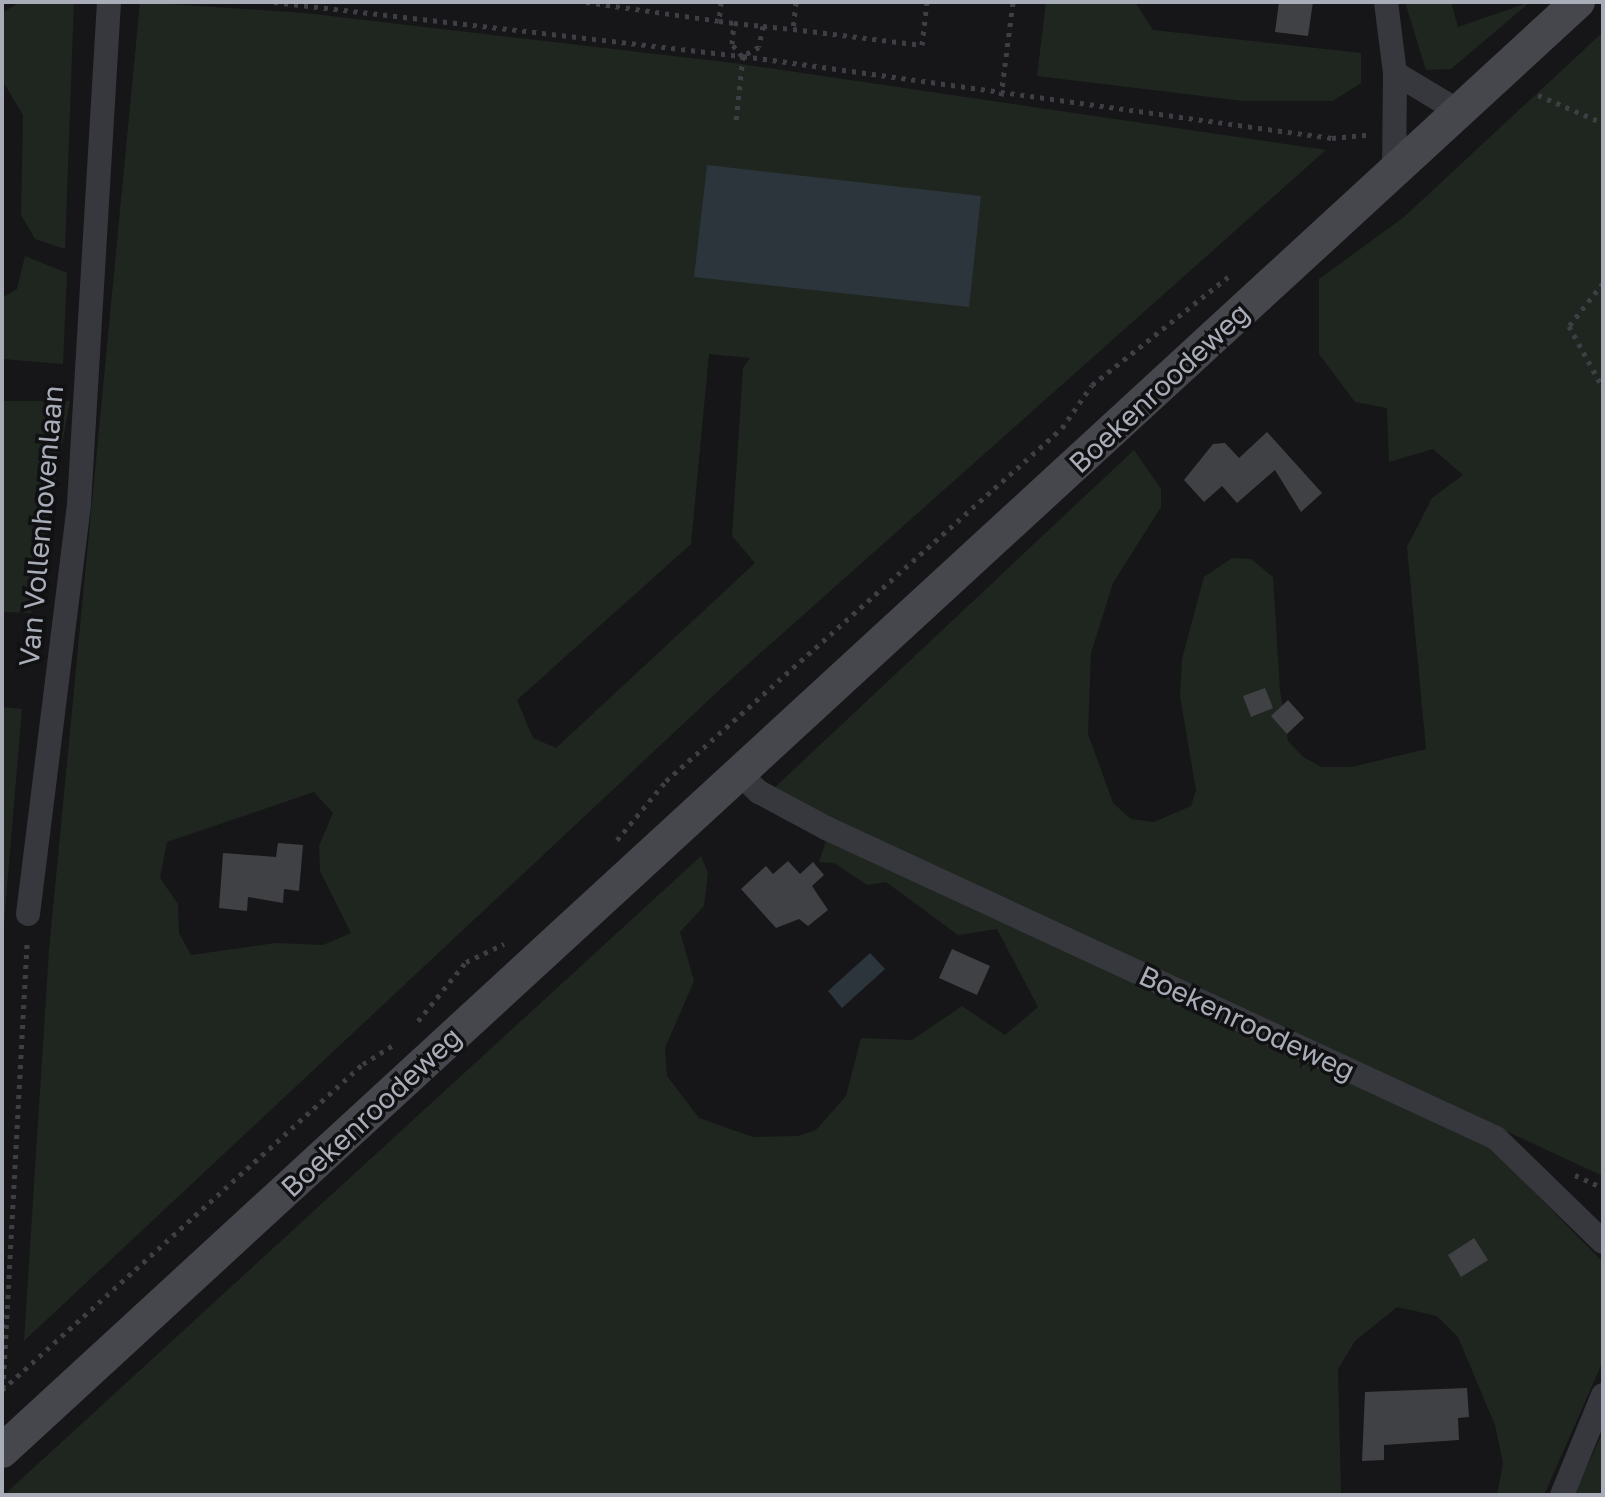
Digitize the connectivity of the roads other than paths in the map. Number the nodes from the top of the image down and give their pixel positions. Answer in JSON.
{"nodes":[{"id":1,"x":109,"y":2,"type":"edge"},
{"id":2,"x":1386,"y":2,"type":"edge"},
{"id":3,"x":1578,"y":2,"type":"edge"},
{"id":4,"x":1395,"y":73,"type":"junction"},
{"id":5,"x":1460,"y":112,"type":"junction"},
{"id":6,"x":1394,"y":172,"type":"junction"},
{"id":7,"x":739,"y":773,"type":"junction"},
{"id":8,"x":28,"y":914,"type":"road end"},
{"id":9,"x":1603,"y":1242,"type":"edge"},
{"id":10,"x":1603,"y":1395,"type":"edge"},
{"id":11,"x":2,"y":1451,"type":"edge"},
{"id":12,"x":1562,"y":1495,"type":"edge"}],
"edges":[{"from":1,"to":8,"type":"street","name":"Van Vollenhovenlaan"},
{"from":2,"to":4,"type":"street"},
{"from":3,"to":5,"type":"main road","name":"Boekenroodeweg"},
{"from":4,"to":5,"type":"street"},
{"from":4,"to":6,"type":"street"},
{"from":5,"to":6,"type":"main road","name":"Boekenroodeweg"},
{"from":6,"to":7,"type":"main road","name":"Boekenroodeweg"},
{"from":7,"to":9,"type":"street","name":"Boekenroodeweg"},
{"from":7,"to":11,"type":"main road","name":"Boekenroodeweg"},
{"from":10,"to":12,"type":"street"}]}
